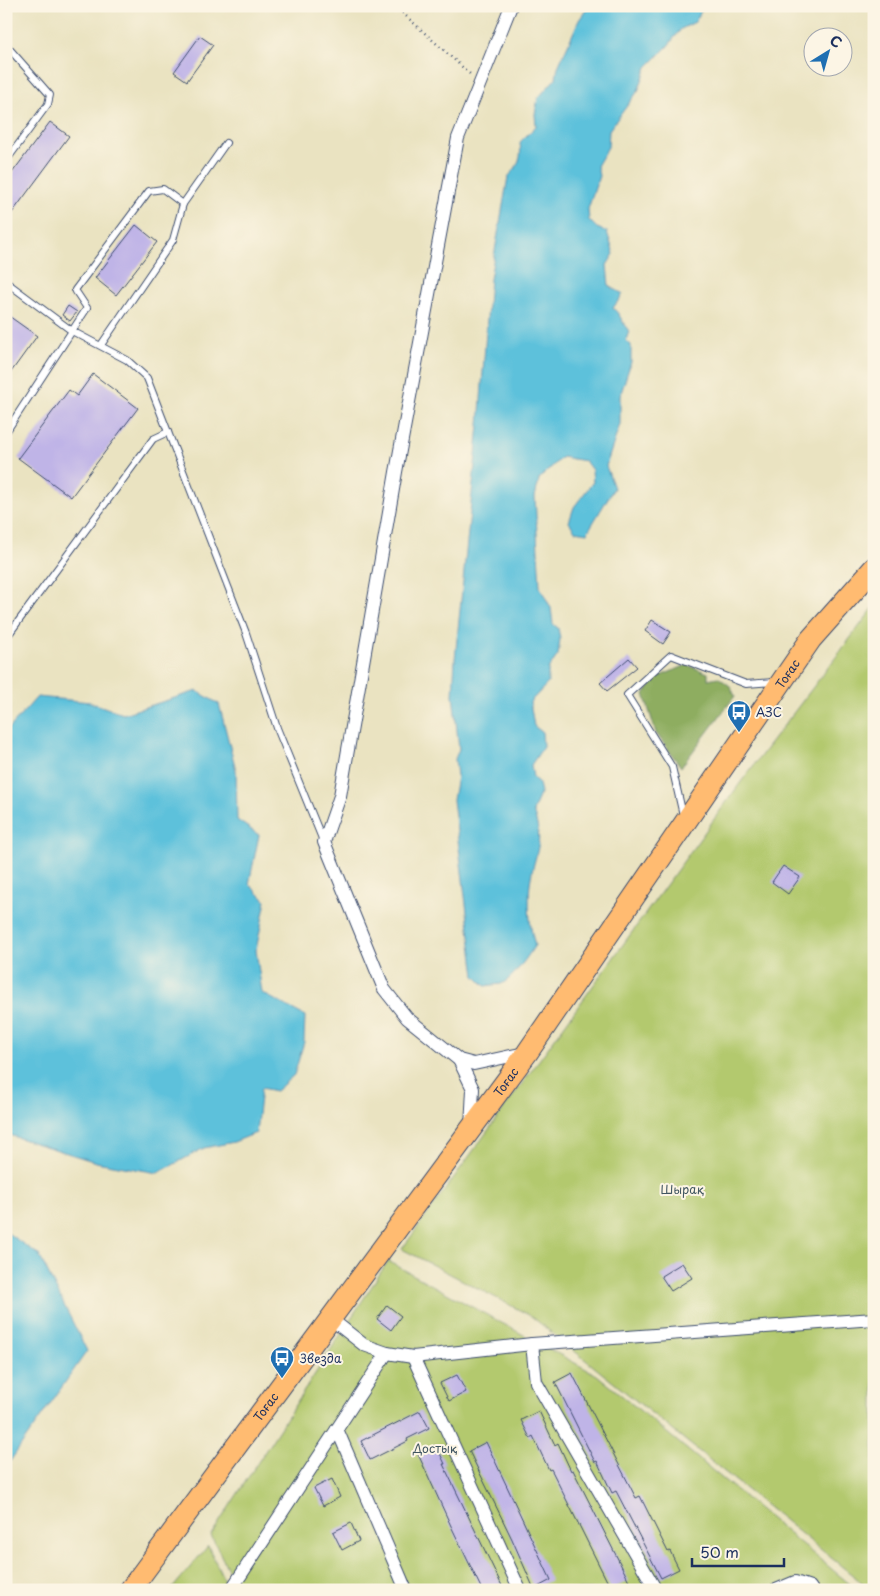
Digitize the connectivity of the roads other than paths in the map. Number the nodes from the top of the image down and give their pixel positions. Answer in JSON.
{"nodes":[{"id":1,"x":511,"y":6,"type":"edge"},
{"id":2,"x":6,"y":45,"type":"edge"},
{"id":3,"x":226,"y":143,"type":"dead end"},
{"id":4,"x":6,"y":161,"type":"edge"},
{"id":5,"x":184,"y":204,"type":"junction"},
{"id":6,"x":6,"y":282,"type":"edge"},
{"id":7,"x":72,"y":331,"type":"junction"},
{"id":8,"x":101,"y":345,"type":"junction"},
{"id":9,"x":6,"y":432,"type":"edge"},
{"id":10,"x":168,"y":432,"type":"junction"},
{"id":11,"x":874,"y":568,"type":"edge"},
{"id":12,"x":6,"y":638,"type":"edge"},
{"id":13,"x":782,"y":682,"type":"junction"},
{"id":14,"x":684,"y":823,"type":"junction"},
{"id":15,"x":324,"y":842,"type":"junction"},
{"id":16,"x":527,"y":1053,"type":"junction"},
{"id":17,"x":459,"y":1060,"type":"junction"},
{"id":18,"x":472,"y":1128,"type":"junction"},
{"id":19,"x":330,"y":1319,"type":"junction"},
{"id":20,"x":874,"y":1319,"type":"edge"},
{"id":21,"x":532,"y":1344,"type":"junction"},
{"id":22,"x":387,"y":1353,"type":"junction"},
{"id":23,"x":412,"y":1357,"type":"junction"},
{"id":24,"x":337,"y":1429,"type":"junction"},
{"id":25,"x":130,"y":1590,"type":"edge"},
{"id":26,"x":231,"y":1590,"type":"edge"},
{"id":27,"x":406,"y":1590,"type":"edge"},
{"id":28,"x":520,"y":1590,"type":"edge"},
{"id":29,"x":656,"y":1590,"type":"edge"},
{"id":30,"x":776,"y":1590,"type":"edge"},
{"id":31,"x":812,"y":1590,"type":"edge"}],
"edges":[{"from":1,"to":15,"type":"street"},
{"from":2,"to":4,"type":"lane"},
{"from":3,"to":5,"type":"lane"},
{"from":5,"to":7,"type":"lane"},
{"from":5,"to":8,"type":"lane"},
{"from":6,"to":7,"type":"lane"},
{"from":7,"to":8,"type":"lane"},
{"from":7,"to":9,"type":"lane"},
{"from":8,"to":10,"type":"lane"},
{"from":10,"to":12,"type":"lane"},
{"from":10,"to":15,"type":"lane"},
{"from":11,"to":13,"type":"highway","name":"Тоғас"},
{"from":13,"to":14,"type":"highway","name":"Тоғас"},
{"from":13,"to":14,"type":"lane"},
{"from":14,"to":16,"type":"highway","name":"Тоғас"},
{"from":15,"to":17,"type":"street"},
{"from":16,"to":17,"type":"street"},
{"from":16,"to":18,"type":"highway","name":"Тоғас"},
{"from":17,"to":18,"type":"street"},
{"from":18,"to":19,"type":"highway","name":"Тоғас"},
{"from":19,"to":22,"type":"street"},
{"from":19,"to":25,"type":"highway","name":"Тоғас"},
{"from":20,"to":21,"type":"street"},
{"from":21,"to":23,"type":"street"},
{"from":21,"to":29,"type":"street"},
{"from":22,"to":23,"type":"street"},
{"from":22,"to":24,"type":"street"},
{"from":23,"to":28,"type":"street"},
{"from":24,"to":26,"type":"street"},
{"from":24,"to":27,"type":"street"},
{"from":30,"to":31,"type":"street"}]}
